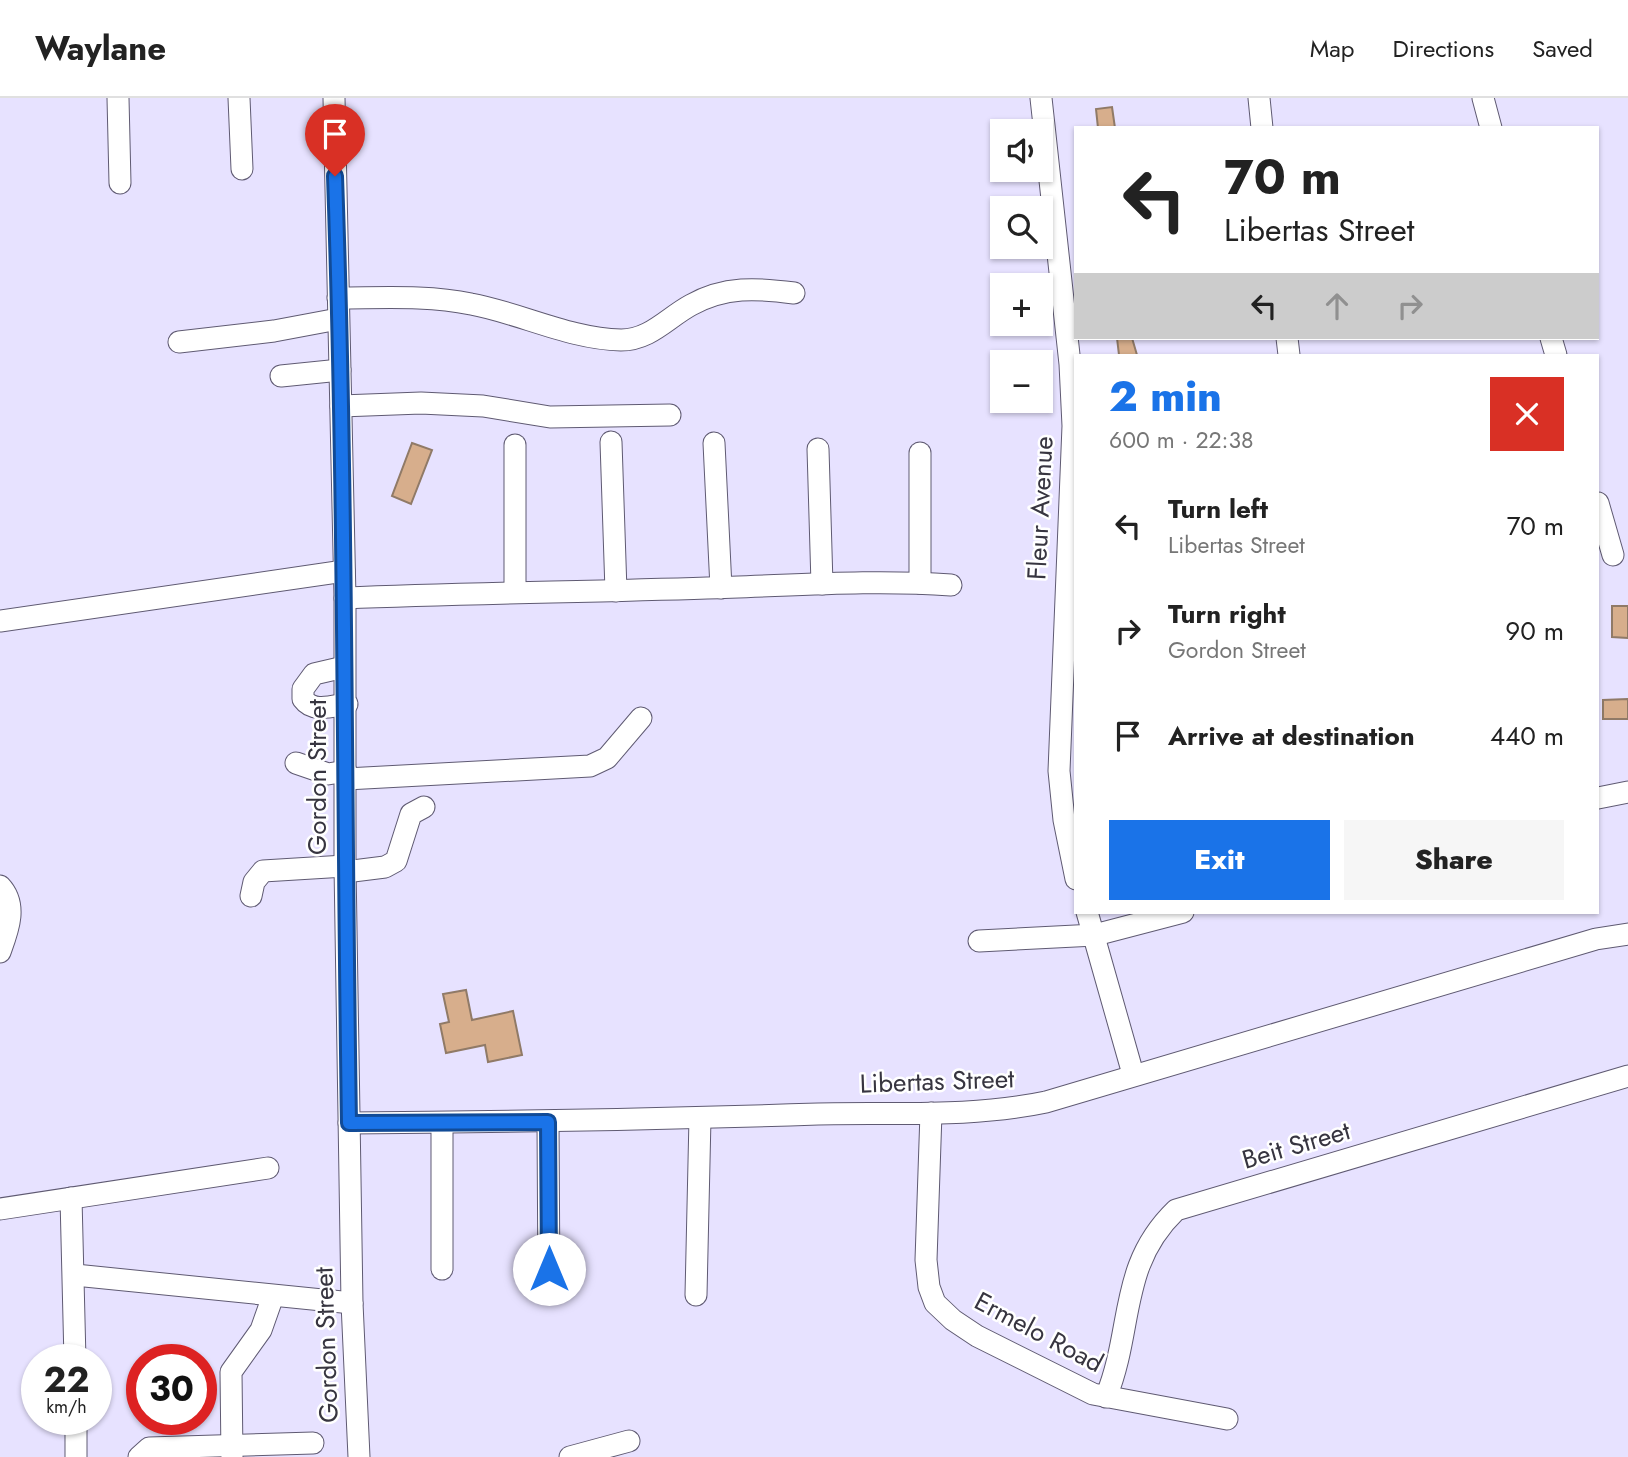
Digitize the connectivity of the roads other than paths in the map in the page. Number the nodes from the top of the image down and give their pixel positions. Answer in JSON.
{"nodes":[{"id":1,"x":118,"y":98,"type":"edge"},
{"id":2,"x":239,"y":98,"type":"edge"},
{"id":3,"x":334,"y":98,"type":"edge"},
{"id":4,"x":1041,"y":98,"type":"edge"},
{"id":5,"x":1259,"y":98,"type":"edge"},
{"id":6,"x":1483,"y":98,"type":"edge"},
{"id":7,"x":1262,"y":126,"type":"edge"},
{"id":8,"x":1490,"y":126,"type":"edge"},
{"id":9,"x":242,"y":169,"type":"dead end"},
{"id":10,"x":120,"y":183,"type":"dead end"},
{"id":11,"x":794,"y":293,"type":"dead end"},
{"id":12,"x":338,"y":308,"type":"junction"},
{"id":13,"x":180,"y":342,"type":"dead end"},
{"id":14,"x":340,"y":370,"type":"junction"},
{"id":15,"x":281,"y":376,"type":"dead end"},
{"id":16,"x":341,"y":406,"type":"junction"},
{"id":17,"x":670,"y":415,"type":"dead end"},
{"id":18,"x":611,"y":442,"type":"dead end"},
{"id":19,"x":714,"y":443,"type":"dead end"},
{"id":20,"x":515,"y":446,"type":"dead end"},
{"id":21,"x":818,"y":449,"type":"dead end"},
{"id":22,"x":920,"y":453,"type":"dead end"},
{"id":23,"x":1599,"y":507,"type":"edge"},
{"id":24,"x":1613,"y":556,"type":"edge"},
{"id":25,"x":344,"y":571,"type":"junction"},
{"id":26,"x":920,"y":583,"type":"junction"},
{"id":27,"x":822,"y":584,"type":"junction"},
{"id":28,"x":951,"y":585,"type":"dead end"},
{"id":29,"x":721,"y":588,"type":"junction"},
{"id":30,"x":515,"y":591,"type":"junction"},
{"id":31,"x":616,"y":591,"type":"junction"},
{"id":32,"x":345,"y":598,"type":"junction"},
{"id":33,"x":0,"y":621,"type":"edge"},
{"id":34,"x":344,"y":667,"type":"junction"},
{"id":35,"x":347,"y":704,"type":"junction"},
{"id":36,"x":1068,"y":716,"type":"edge"},
{"id":37,"x":642,"y":718,"type":"dead end"},
{"id":38,"x":296,"y":763,"type":"dead end"},
{"id":39,"x":346,"y":775,"type":"junction"},
{"id":40,"x":1628,"y":792,"type":"edge"},
{"id":41,"x":1599,"y":798,"type":"edge"},
{"id":42,"x":424,"y":807,"type":"dead end"},
{"id":43,"x":345,"y":869,"type":"junction"},
{"id":44,"x":1074,"y":869,"type":"edge"},
{"id":45,"x":0,"y":886,"type":"edge"},
{"id":46,"x":251,"y":896,"type":"dead end"},
{"id":47,"x":1088,"y":914,"type":"edge"},
{"id":48,"x":1175,"y":914,"type":"edge"},
{"id":49,"x":1628,"y":933,"type":"edge"},
{"id":50,"x":1095,"y":935,"type":"junction"},
{"id":51,"x":979,"y":941,"type":"dead end"},
{"id":52,"x":0,"y":952,"type":"edge"},
{"id":53,"x":1133,"y":1074,"type":"junction"},
{"id":54,"x":1628,"y":1076,"type":"edge"},
{"id":55,"x":932,"y":1114,"type":"junction"},
{"id":56,"x":700,"y":1118,"type":"junction"},
{"id":57,"x":548,"y":1122,"type":"junction"},
{"id":58,"x":349,"y":1123,"type":"junction"},
{"id":59,"x":442,"y":1123,"type":"junction"},
{"id":60,"x":268,"y":1168,"type":"dead end"},
{"id":61,"x":71,"y":1198,"type":"junction"},
{"id":62,"x":0,"y":1209,"type":"edge"},
{"id":63,"x":442,"y":1269,"type":"dead end"},
{"id":64,"x":75,"y":1275,"type":"junction"},
{"id":65,"x":549,"y":1293,"type":"dead end"},
{"id":66,"x":696,"y":1295,"type":"dead end"},
{"id":67,"x":273,"y":1296,"type":"junction"},
{"id":68,"x":352,"y":1303,"type":"junction"},
{"id":69,"x":75,"y":1344,"type":"edge"},
{"id":70,"x":1106,"y":1397,"type":"junction"},
{"id":71,"x":1227,"y":1419,"type":"dead end"},
{"id":72,"x":76,"y":1435,"type":"edge"},
{"id":73,"x":629,"y":1441,"type":"dead end"},
{"id":74,"x":313,"y":1443,"type":"dead end"},
{"id":75,"x":232,"y":1452,"type":"edge"},
{"id":76,"x":76,"y":1457,"type":"edge"},
{"id":77,"x":139,"y":1457,"type":"edge"},
{"id":78,"x":359,"y":1457,"type":"edge"},
{"id":79,"x":570,"y":1457,"type":"edge"}],
"edges":[{"from":1,"to":10,"type":"street"},
{"from":2,"to":9,"type":"street"},
{"from":3,"to":12,"type":"street","name":"Gordon Street"},
{"from":4,"to":36,"type":"street","name":"Fleur Avenue"},
{"from":5,"to":7,"type":"street"},
{"from":6,"to":8,"type":"street"},
{"from":11,"to":12,"type":"street"},
{"from":12,"to":13,"type":"street"},
{"from":12,"to":14,"type":"street","name":"Gordon Street"},
{"from":14,"to":15,"type":"street"},
{"from":14,"to":16,"type":"street","name":"Gordon Street"},
{"from":16,"to":17,"type":"street"},
{"from":16,"to":25,"type":"street","name":"Gordon Street"},
{"from":18,"to":31,"type":"street"},
{"from":19,"to":29,"type":"street"},
{"from":20,"to":30,"type":"street"},
{"from":21,"to":27,"type":"street"},
{"from":22,"to":26,"type":"street"},
{"from":23,"to":24,"type":"street"},
{"from":25,"to":32,"type":"street","name":"Gordon Street"},
{"from":25,"to":33,"type":"street"},
{"from":26,"to":27,"type":"street"},
{"from":26,"to":28,"type":"street"},
{"from":27,"to":29,"type":"street"},
{"from":29,"to":31,"type":"street"},
{"from":30,"to":31,"type":"street"},
{"from":30,"to":32,"type":"street"},
{"from":32,"to":34,"type":"street","name":"Gordon Street"},
{"from":34,"to":35,"type":"street","name":"Gordon Street"},
{"from":34,"to":35,"type":"street"},
{"from":35,"to":39,"type":"street","name":"Gordon Street"},
{"from":36,"to":44,"type":"street","name":"Fleur Avenue"},
{"from":37,"to":39,"type":"street"},
{"from":38,"to":39,"type":"street"},
{"from":39,"to":43,"type":"street","name":"Gordon Street"},
{"from":40,"to":41,"type":"street"},
{"from":42,"to":43,"type":"street"},
{"from":43,"to":46,"type":"street"},
{"from":43,"to":58,"type":"street","name":"Gordon Street"},
{"from":45,"to":52,"type":"street"},
{"from":47,"to":50,"type":"street"},
{"from":48,"to":50,"type":"street"},
{"from":49,"to":53,"type":"street","name":"Libertas Street"},
{"from":50,"to":51,"type":"street"},
{"from":50,"to":53,"type":"street"},
{"from":53,"to":55,"type":"street","name":"Libertas Street"},
{"from":54,"to":70,"type":"street","name":"Beit Street"},
{"from":55,"to":56,"type":"street","name":"Libertas Street"},
{"from":55,"to":70,"type":"street","name":"Ermelo Road"},
{"from":56,"to":57,"type":"street","name":"Libertas Street"},
{"from":56,"to":66,"type":"street"},
{"from":57,"to":59,"type":"street","name":"Libertas Street"},
{"from":57,"to":65,"type":"street"},
{"from":58,"to":59,"type":"street","name":"Libertas Street"},
{"from":58,"to":68,"type":"street","name":"Gordon Street"},
{"from":59,"to":63,"type":"street"},
{"from":60,"to":61,"type":"street"},
{"from":61,"to":62,"type":"street"},
{"from":61,"to":64,"type":"street"},
{"from":64,"to":67,"type":"street"},
{"from":64,"to":69,"type":"street"},
{"from":67,"to":68,"type":"street"},
{"from":67,"to":75,"type":"street"},
{"from":68,"to":78,"type":"street","name":"Gordon Street"},
{"from":70,"to":71,"type":"street","name":"Ermelo Road"},
{"from":72,"to":76,"type":"street"},
{"from":73,"to":79,"type":"street"},
{"from":74,"to":75,"type":"street"},
{"from":75,"to":77,"type":"street"}]}
